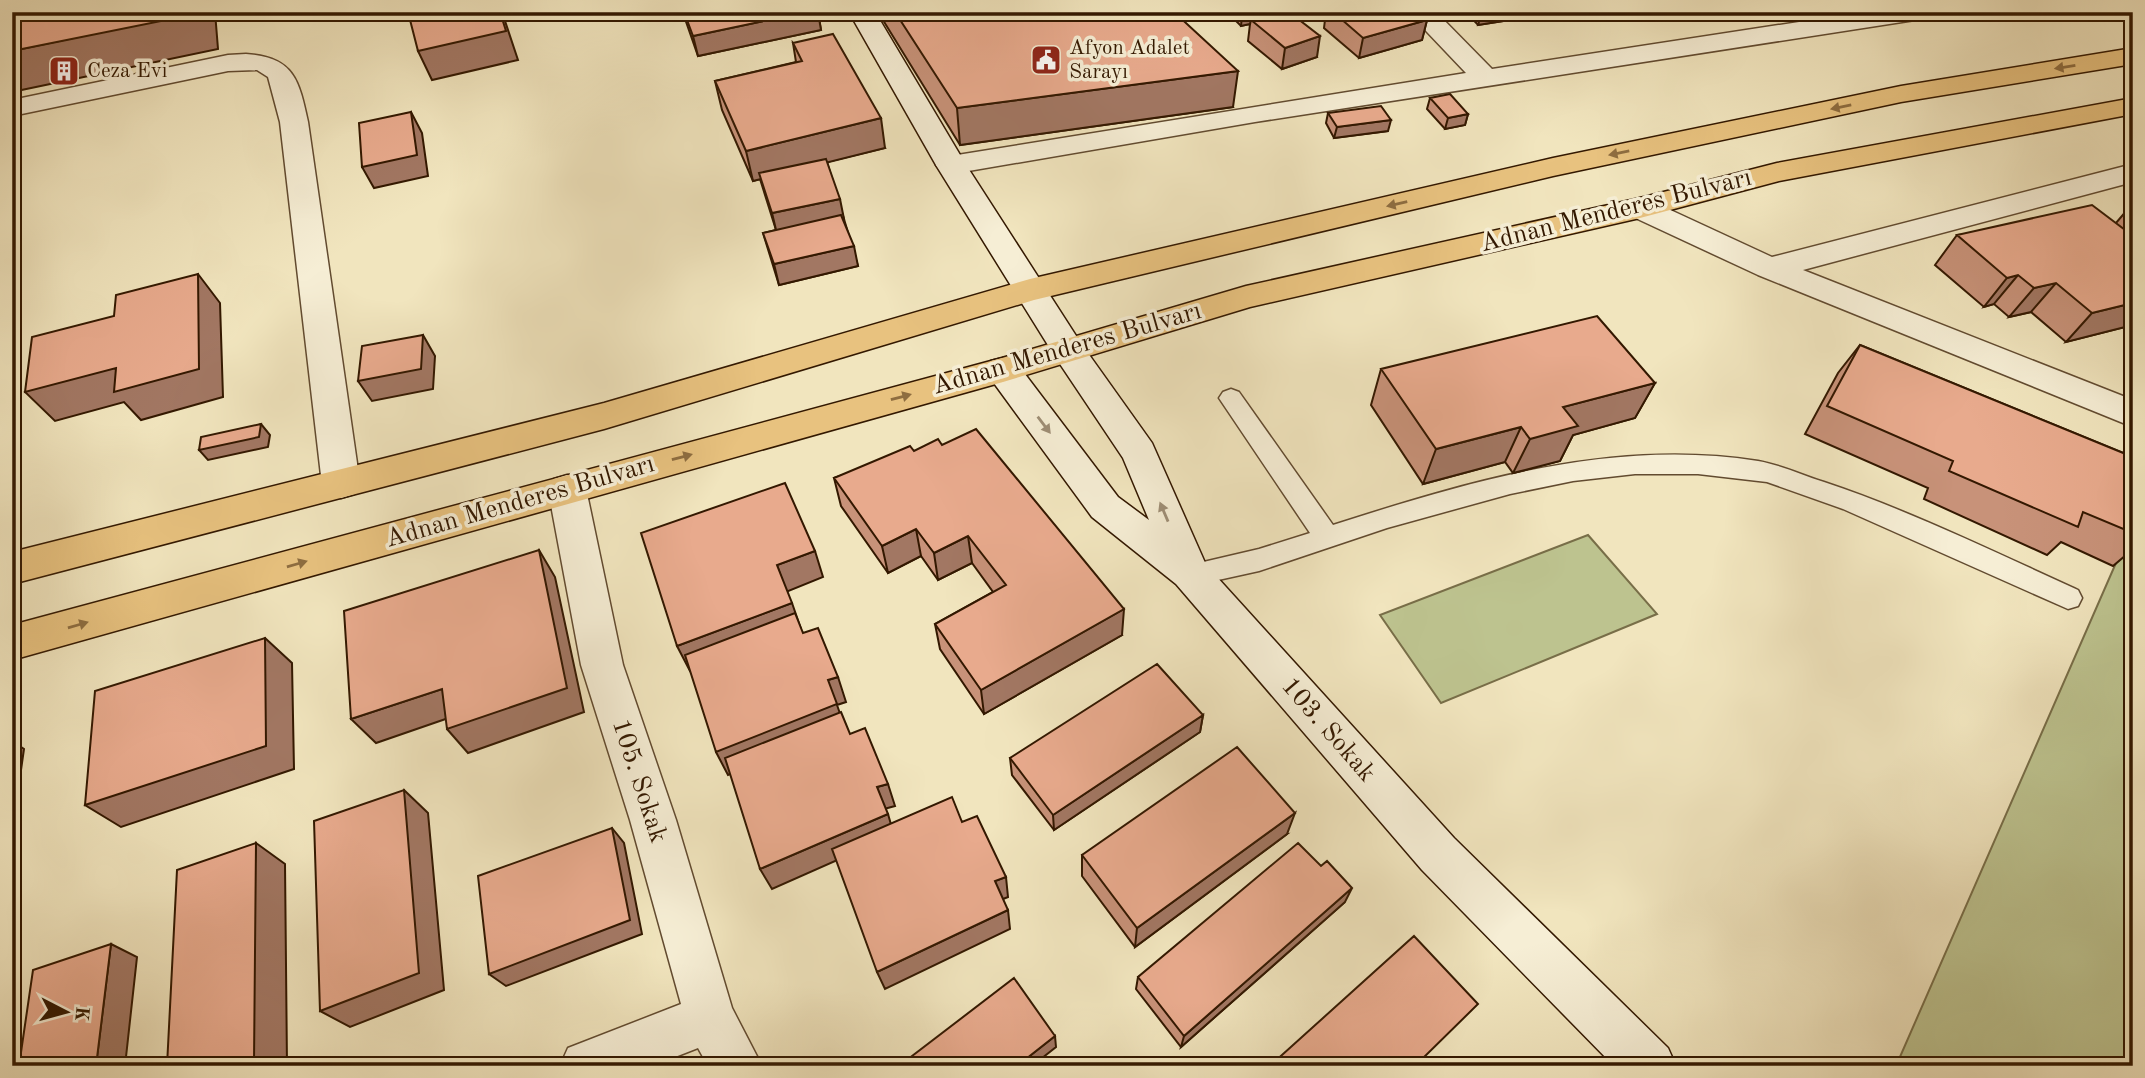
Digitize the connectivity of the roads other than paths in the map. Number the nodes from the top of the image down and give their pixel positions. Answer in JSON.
{"nodes":[{"id":1,"x":862,"y":12,"type":"edge"},
{"id":2,"x":1421,"y":12,"type":"edge"},
{"id":3,"x":1728,"y":12,"type":"edge"},
{"id":4,"x":1915,"y":12,"type":"edge"},
{"id":5,"x":1758,"y":37,"type":"junction"},
{"id":6,"x":2133,"y":56,"type":"edge"},
{"id":7,"x":1487,"y":80,"type":"junction"},
{"id":8,"x":2133,"y":106,"type":"edge"},
{"id":9,"x":12,"y":108,"type":"edge"},
{"id":10,"x":951,"y":165,"type":"junction"},
{"id":11,"x":2133,"y":173,"type":"edge"},
{"id":12,"x":1640,"y":208,"type":"junction"},
{"id":13,"x":1769,"y":268,"type":"junction"},
{"id":14,"x":1030,"y":290,"type":"junction"},
{"id":15,"x":1068,"y":351,"type":"junction"},
{"id":16,"x":1003,"y":370,"type":"junction"},
{"id":17,"x":1231,"y":398,"type":"dead end"},
{"id":18,"x":2133,"y":414,"type":"edge"},
{"id":19,"x":341,"y":484,"type":"junction"},
{"id":20,"x":567,"y":489,"type":"junction"},
{"id":21,"x":1326,"y":536,"type":"junction"},
{"id":22,"x":12,"y":568,"type":"edge"},
{"id":23,"x":1191,"y":575,"type":"junction"},
{"id":24,"x":2068,"y":598,"type":"dead end"},
{"id":25,"x":12,"y":643,"type":"edge"},
{"id":26,"x":710,"y":1018,"type":"junction"},
{"id":27,"x":586,"y":1066,"type":"edge"},
{"id":28,"x":736,"y":1066,"type":"edge"},
{"id":29,"x":1650,"y":1066,"type":"edge"}],
"edges":[{"from":1,"to":10,"type":"street","name":"103. Sokak"},
{"from":2,"to":7,"type":"street"},
{"from":3,"to":5,"type":"street"},
{"from":4,"to":5,"type":"street"},
{"from":5,"to":7,"type":"street"},
{"from":6,"to":14,"type":"main road","name":"Adnan Menderes Bulvarı","one_way":true},
{"from":7,"to":10,"type":"street"},
{"from":8,"to":12,"type":"main road","name":"Adnan Menderes Bulvarı"},
{"from":9,"to":19,"type":"street"},
{"from":10,"to":14,"type":"street","name":"103. Sokak"},
{"from":11,"to":13,"type":"street"},
{"from":12,"to":13,"type":"street"},
{"from":12,"to":15,"type":"main road","name":"Adnan Menderes Bulvarı"},
{"from":13,"to":18,"type":"street"},
{"from":14,"to":15,"type":"street","name":"103. Sokak"},
{"from":14,"to":19,"type":"main road","name":"Adnan Menderes Bulvarı"},
{"from":15,"to":16,"type":"main road","name":"Adnan Menderes Bulvarı"},
{"from":23,"to":15,"type":"street","name":"103. Sokak","one_way":true},
{"from":20,"to":16,"type":"main road","name":"Adnan Menderes Bulvarı","one_way":true},
{"from":16,"to":23,"type":"street","one_way":true},
{"from":17,"to":21,"type":"lane"},
{"from":19,"to":22,"type":"main road","name":"Adnan Menderes Bulvarı"},
{"from":25,"to":20,"type":"main road","name":"Adnan Menderes Bulvarı","one_way":true},
{"from":20,"to":26,"type":"street","name":"105. Sokak"},
{"from":21,"to":23,"type":"lane"},
{"from":21,"to":24,"type":"lane"},
{"from":23,"to":29,"type":"street","name":"103. Sokak"},
{"from":26,"to":27,"type":"street"},
{"from":26,"to":28,"type":"street","name":"105. Sokak"}]}
